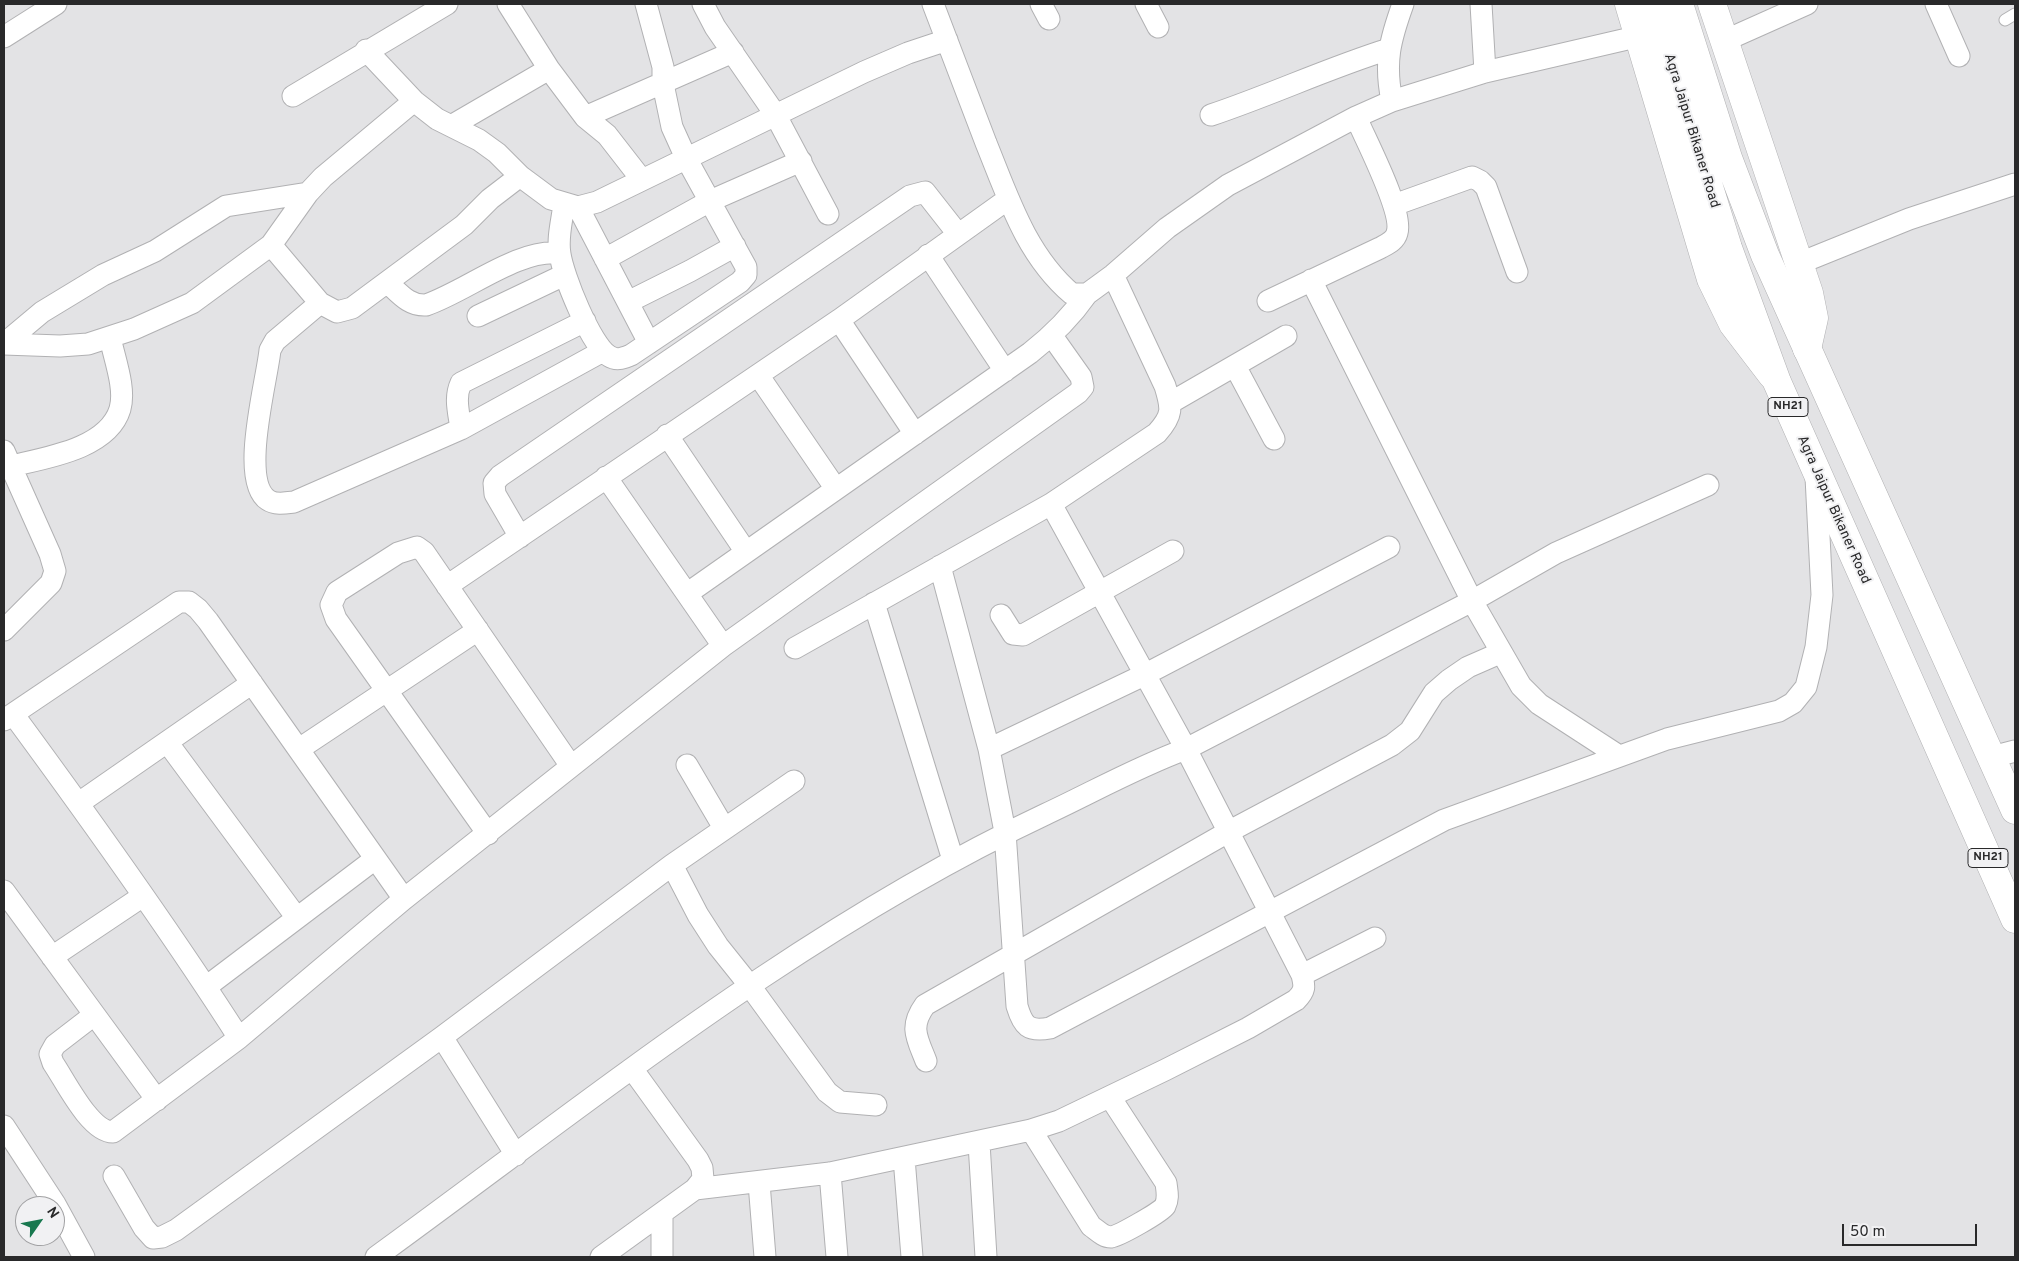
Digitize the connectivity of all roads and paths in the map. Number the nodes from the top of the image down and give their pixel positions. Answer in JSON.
{"nodes":[{"id":1,"x":56,"y":4,"type":"edge"},
{"id":2,"x":447,"y":4,"type":"edge"},
{"id":3,"x":508,"y":4,"type":"edge"},
{"id":4,"x":646,"y":4,"type":"edge"},
{"id":5,"x":703,"y":4,"type":"edge"},
{"id":6,"x":933,"y":4,"type":"edge"},
{"id":7,"x":1146,"y":4,"type":"edge"},
{"id":8,"x":1403,"y":4,"type":"edge"},
{"id":9,"x":1481,"y":4,"type":"edge"},
{"id":10,"x":1629,"y":4,"type":"edge"},
{"id":11,"x":1652,"y":4,"type":"edge"},
{"id":12,"x":1679,"y":4,"type":"edge"},
{"id":13,"x":1712,"y":4,"type":"edge"},
{"id":14,"x":1807,"y":4,"type":"edge"},
{"id":15,"x":1936,"y":4,"type":"edge"},
{"id":16,"x":2015,"y":14,"type":"edge"},
{"id":17,"x":2005,"y":20,"type":"dead end"},
{"id":18,"x":1158,"y":27,"type":"dead end"},
{"id":19,"x":1649,"y":33,"type":"junction"},
{"id":20,"x":4,"y":37,"type":"edge"},
{"id":21,"x":947,"y":40,"type":"junction"},
{"id":22,"x":1724,"y":41,"type":"junction"},
{"id":23,"x":1389,"y":49,"type":"junction"},
{"id":24,"x":366,"y":50,"type":"junction"},
{"id":25,"x":733,"y":52,"type":"junction"},
{"id":26,"x":1959,"y":56,"type":"dead end"},
{"id":27,"x":549,"y":69,"type":"junction"},
{"id":28,"x":1485,"y":72,"type":"junction"},
{"id":29,"x":663,"y":84,"type":"junction"},
{"id":30,"x":293,"y":96,"type":"dead end"},
{"id":31,"x":414,"y":101,"type":"junction"},
{"id":32,"x":1392,"y":101,"type":"junction"},
{"id":33,"x":775,"y":114,"type":"junction"},
{"id":34,"x":585,"y":116,"type":"junction"},
{"id":35,"x":1211,"y":116,"type":"dead end"},
{"id":36,"x":1356,"y":117,"type":"junction"},
{"id":37,"x":451,"y":126,"type":"junction"},
{"id":38,"x":686,"y":158,"type":"junction"},
{"id":39,"x":801,"y":161,"type":"junction"},
{"id":40,"x":520,"y":176,"type":"junction"},
{"id":41,"x":642,"y":180,"type":"junction"},
{"id":42,"x":2015,"y":184,"type":"edge"},
{"id":43,"x":308,"y":193,"type":"junction"},
{"id":44,"x":1008,"y":199,"type":"junction"},
{"id":45,"x":710,"y":201,"type":"junction"},
{"id":46,"x":571,"y":205,"type":"junction"},
{"id":47,"x":1394,"y":205,"type":"junction"},
{"id":48,"x":828,"y":214,"type":"dead end"},
{"id":49,"x":958,"y":234,"type":"junction"},
{"id":50,"x":271,"y":245,"type":"junction"},
{"id":51,"x":735,"y":246,"type":"junction"},
{"id":52,"x":559,"y":253,"type":"junction"},
{"id":53,"x":928,"y":255,"type":"junction"},
{"id":54,"x":605,"y":259,"type":"junction"},
{"id":55,"x":1800,"y":263,"type":"junction"},
{"id":56,"x":1517,"y":272,"type":"dead end"},
{"id":57,"x":1114,"y":274,"type":"junction"},
{"id":58,"x":564,"y":275,"type":"junction"},
{"id":59,"x":1311,"y":280,"type":"junction"},
{"id":60,"x":388,"y":283,"type":"junction"},
{"id":61,"x":1087,"y":294,"type":"junction"},
{"id":62,"x":1268,"y":301,"type":"dead end"},
{"id":63,"x":628,"y":302,"type":"junction"},
{"id":64,"x":320,"y":303,"type":"junction"},
{"id":65,"x":478,"y":316,"type":"dead end"},
{"id":66,"x":839,"y":320,"type":"junction"},
{"id":67,"x":585,"y":321,"type":"junction"},
{"id":68,"x":1052,"y":336,"type":"junction"},
{"id":69,"x":1286,"y":336,"type":"dead end"},
{"id":70,"x":110,"y":337,"type":"junction"},
{"id":71,"x":649,"y":343,"type":"junction"},
{"id":72,"x":4,"y":344,"type":"edge"},
{"id":73,"x":1807,"y":349,"type":"junction"},
{"id":74,"x":602,"y":351,"type":"junction"},
{"id":75,"x":1235,"y":366,"type":"junction"},
{"id":76,"x":1005,"y":371,"type":"junction"},
{"id":77,"x":758,"y":375,"type":"junction"},
{"id":78,"x":1170,"y":403,"type":"junction"},
{"id":79,"x":461,"y":429,"type":"junction"},
{"id":80,"x":915,"y":434,"type":"junction"},
{"id":81,"x":667,"y":435,"type":"junction"},
{"id":82,"x":1274,"y":438,"type":"dead end"},
{"id":83,"x":9,"y":471,"type":"edge"},
{"id":84,"x":1816,"y":471,"type":"junction"},
{"id":85,"x":606,"y":477,"type":"junction"},
{"id":86,"x":1708,"y":485,"type":"dead end"},
{"id":87,"x":836,"y":489,"type":"junction"},
{"id":88,"x":1051,"y":504,"type":"junction"},
{"id":89,"x":520,"y":537,"type":"junction"},
{"id":90,"x":1389,"y":547,"type":"dead end"},
{"id":91,"x":1173,"y":551,"type":"dead end"},
{"id":92,"x":746,"y":552,"type":"junction"},
{"id":93,"x":940,"y":566,"type":"junction"},
{"id":94,"x":448,"y":586,"type":"junction"},
{"id":95,"x":1099,"y":592,"type":"junction"},
{"id":96,"x":688,"y":593,"type":"junction"},
{"id":97,"x":1472,"y":601,"type":"junction"},
{"id":98,"x":874,"y":603,"type":"junction"},
{"id":99,"x":1001,"y":615,"type":"dead end"},
{"id":100,"x":4,"y":630,"type":"edge"},
{"id":101,"x":478,"y":630,"type":"junction"},
{"id":102,"x":723,"y":646,"type":"junction"},
{"id":103,"x":795,"y":648,"type":"dead end"},
{"id":104,"x":1500,"y":653,"type":"junction"},
{"id":105,"x":1144,"y":675,"type":"junction"},
{"id":106,"x":252,"y":683,"type":"junction"},
{"id":107,"x":386,"y":690,"type":"junction"},
{"id":108,"x":8,"y":717,"type":"edge"},
{"id":109,"x":167,"y":742,"type":"junction"},
{"id":110,"x":299,"y":749,"type":"junction"},
{"id":111,"x":1186,"y":749,"type":"junction"},
{"id":112,"x":989,"y":750,"type":"junction"},
{"id":113,"x":1620,"y":756,"type":"junction"},
{"id":114,"x":2003,"y":763,"type":"edge"},
{"id":115,"x":687,"y":765,"type":"dead end"},
{"id":116,"x":571,"y":766,"type":"junction"},
{"id":117,"x":794,"y":781,"type":"dead end"},
{"id":118,"x":79,"y":803,"type":"junction"},
{"id":119,"x":2015,"y":810,"type":"edge"},
{"id":120,"x":724,"y":828,"type":"junction"},
{"id":121,"x":1005,"y":832,"type":"junction"},
{"id":122,"x":1228,"y":832,"type":"junction"},
{"id":123,"x":488,"y":834,"type":"junction"},
{"id":124,"x":375,"y":859,"type":"junction"},
{"id":125,"x":953,"y":860,"type":"junction"},
{"id":126,"x":672,"y":865,"type":"junction"},
{"id":127,"x":4,"y":891,"type":"edge"},
{"id":128,"x":144,"y":896,"type":"junction"},
{"id":129,"x":404,"y":899,"type":"junction"},
{"id":130,"x":1269,"y":913,"type":"junction"},
{"id":131,"x":297,"y":918,"type":"junction"},
{"id":132,"x":2015,"y":919,"type":"edge"},
{"id":133,"x":1375,"y":938,"type":"dead end"},
{"id":134,"x":1013,"y":955,"type":"junction"},
{"id":135,"x":52,"y":957,"type":"junction"},
{"id":136,"x":1302,"y":975,"type":"junction"},
{"id":137,"x":750,"y":986,"type":"junction"},
{"id":138,"x":206,"y":987,"type":"junction"},
{"id":139,"x":94,"y":1015,"type":"junction"},
{"id":140,"x":442,"y":1037,"type":"junction"},
{"id":141,"x":239,"y":1038,"type":"junction"},
{"id":142,"x":926,"y":1061,"type":"dead end"},
{"id":143,"x":633,"y":1070,"type":"junction"},
{"id":144,"x":1110,"y":1097,"type":"junction"},
{"id":145,"x":157,"y":1100,"type":"junction"},
{"id":146,"x":876,"y":1105,"type":"dead end"},
{"id":147,"x":4,"y":1126,"type":"edge"},
{"id":148,"x":1031,"y":1130,"type":"junction"},
{"id":149,"x":980,"y":1143,"type":"junction"},
{"id":150,"x":516,"y":1155,"type":"junction"},
{"id":151,"x":904,"y":1158,"type":"junction"},
{"id":152,"x":830,"y":1173,"type":"junction"},
{"id":153,"x":114,"y":1176,"type":"dead end"},
{"id":154,"x":758,"y":1183,"type":"junction"},
{"id":155,"x":695,"y":1189,"type":"junction"},
{"id":156,"x":662,"y":1213,"type":"junction"},
{"id":157,"x":84,"y":1257,"type":"edge"},
{"id":158,"x":376,"y":1257,"type":"edge"},
{"id":159,"x":601,"y":1257,"type":"edge"},
{"id":160,"x":662,"y":1257,"type":"edge"},
{"id":161,"x":765,"y":1257,"type":"edge"},
{"id":162,"x":837,"y":1257,"type":"edge"},
{"id":163,"x":912,"y":1257,"type":"edge"},
{"id":164,"x":986,"y":1257,"type":"edge"}],
"edges":[{"from":1,"to":20,"type":"street"},
{"from":2,"to":24,"type":"street"},
{"from":3,"to":27,"type":"street"},
{"from":4,"to":29,"type":"street"},
{"from":5,"to":25,"type":"street"},
{"from":6,"to":21,"type":"street"},
{"from":7,"to":18,"type":"street"},
{"from":8,"to":23,"type":"street"},
{"from":9,"to":28,"type":"street"},
{"from":10,"to":19,"type":"main road"},
{"from":11,"to":19,"type":"main road","name":"Agra Jaipur Bikaner Road","number":"NH21"},
{"from":12,"to":73,"type":"main road","name":"Agra Jaipur Bikaner Road","number":"NH21"},
{"from":13,"to":22,"type":"main road"},
{"from":14,"to":22,"type":"street"},
{"from":15,"to":26,"type":"street"},
{"from":16,"to":17,"type":"lane"},
{"from":19,"to":28,"type":"street"},
{"from":19,"to":84,"type":"main road","name":"Agra Jaipur Bikaner Road","number":"NH21"},
{"from":21,"to":33,"type":"street"},
{"from":21,"to":44,"type":"street"},
{"from":22,"to":55,"type":"main road"},
{"from":23,"to":32,"type":"street"},
{"from":23,"to":35,"type":"street"},
{"from":24,"to":30,"type":"street"},
{"from":24,"to":31,"type":"street"},
{"from":25,"to":29,"type":"street"},
{"from":25,"to":33,"type":"street"},
{"from":27,"to":34,"type":"street"},
{"from":27,"to":37,"type":"street"},
{"from":28,"to":32,"type":"street"},
{"from":29,"to":34,"type":"street"},
{"from":29,"to":38,"type":"street"},
{"from":31,"to":37,"type":"street"},
{"from":31,"to":43,"type":"street"},
{"from":32,"to":36,"type":"street"},
{"from":33,"to":38,"type":"street"},
{"from":33,"to":39,"type":"street"},
{"from":34,"to":41,"type":"street"},
{"from":36,"to":47,"type":"street"},
{"from":36,"to":57,"type":"street"},
{"from":37,"to":40,"type":"street"},
{"from":38,"to":41,"type":"street"},
{"from":38,"to":45,"type":"street"},
{"from":39,"to":45,"type":"street"},
{"from":39,"to":48,"type":"street"},
{"from":40,"to":46,"type":"street"},
{"from":40,"to":60,"type":"street"},
{"from":41,"to":46,"type":"street"},
{"from":42,"to":55,"type":"street"},
{"from":43,"to":50,"type":"street"},
{"from":43,"to":72,"type":"street"},
{"from":44,"to":49,"type":"street"},
{"from":44,"to":61,"type":"street"},
{"from":45,"to":51,"type":"street"},
{"from":45,"to":54,"type":"street"},
{"from":46,"to":52,"type":"street"},
{"from":46,"to":54,"type":"street"},
{"from":47,"to":56,"type":"street"},
{"from":47,"to":59,"type":"street"},
{"from":49,"to":53,"type":"street"},
{"from":49,"to":89,"type":"street"},
{"from":50,"to":64,"type":"street"},
{"from":50,"to":70,"type":"street"},
{"from":51,"to":63,"type":"street"},
{"from":51,"to":71,"type":"street"},
{"from":52,"to":58,"type":"street"},
{"from":52,"to":60,"type":"street"},
{"from":53,"to":66,"type":"street"},
{"from":53,"to":76,"type":"street"},
{"from":54,"to":63,"type":"street"},
{"from":55,"to":73,"type":"main road"},
{"from":57,"to":61,"type":"street"},
{"from":57,"to":78,"type":"street"},
{"from":58,"to":65,"type":"street"},
{"from":58,"to":67,"type":"street"},
{"from":59,"to":62,"type":"street"},
{"from":59,"to":97,"type":"street"},
{"from":60,"to":64,"type":"street"},
{"from":61,"to":68,"type":"street"},
{"from":63,"to":71,"type":"street"},
{"from":64,"to":79,"type":"street"},
{"from":66,"to":77,"type":"street"},
{"from":66,"to":80,"type":"street"},
{"from":67,"to":74,"type":"street"},
{"from":67,"to":79,"type":"street"},
{"from":68,"to":76,"type":"street"},
{"from":68,"to":102,"type":"street"},
{"from":69,"to":75,"type":"street"},
{"from":70,"to":72,"type":"street"},
{"from":70,"to":83,"type":"street"},
{"from":71,"to":74,"type":"street"},
{"from":73,"to":114,"type":"main road","name":"Agra Jaipur Bikaner Road","number":"NH21"},
{"from":74,"to":79,"type":"street"},
{"from":75,"to":78,"type":"street"},
{"from":75,"to":82,"type":"street"},
{"from":76,"to":80,"type":"street"},
{"from":77,"to":81,"type":"street"},
{"from":77,"to":87,"type":"street"},
{"from":78,"to":88,"type":"street"},
{"from":80,"to":87,"type":"street"},
{"from":81,"to":85,"type":"street"},
{"from":81,"to":92,"type":"street"},
{"from":83,"to":100,"type":"street"},
{"from":84,"to":113,"type":"street"},
{"from":84,"to":132,"type":"main road","name":"Agra Jaipur Bikaner Road","number":"NH21"},
{"from":85,"to":89,"type":"street"},
{"from":85,"to":96,"type":"street"},
{"from":86,"to":97,"type":"street"},
{"from":87,"to":92,"type":"street"},
{"from":88,"to":93,"type":"street"},
{"from":88,"to":95,"type":"street"},
{"from":89,"to":94,"type":"street"},
{"from":90,"to":105,"type":"street"},
{"from":91,"to":95,"type":"street"},
{"from":92,"to":96,"type":"street"},
{"from":93,"to":98,"type":"street"},
{"from":93,"to":112,"type":"street"},
{"from":94,"to":101,"type":"street"},
{"from":94,"to":107,"type":"street"},
{"from":95,"to":99,"type":"street"},
{"from":95,"to":105,"type":"street"},
{"from":96,"to":102,"type":"street"},
{"from":97,"to":104,"type":"street"},
{"from":97,"to":111,"type":"street"},
{"from":98,"to":103,"type":"street"},
{"from":98,"to":125,"type":"street"},
{"from":101,"to":107,"type":"street"},
{"from":101,"to":116,"type":"street"},
{"from":102,"to":116,"type":"street"},
{"from":104,"to":113,"type":"street"},
{"from":104,"to":122,"type":"street"},
{"from":105,"to":111,"type":"street"},
{"from":105,"to":112,"type":"street"},
{"from":106,"to":108,"type":"street"},
{"from":106,"to":109,"type":"street"},
{"from":106,"to":110,"type":"street"},
{"from":107,"to":110,"type":"street"},
{"from":107,"to":123,"type":"street"},
{"from":108,"to":118,"type":"street"},
{"from":109,"to":118,"type":"street"},
{"from":109,"to":131,"type":"street"},
{"from":110,"to":124,"type":"street"},
{"from":111,"to":121,"type":"street"},
{"from":111,"to":122,"type":"street"},
{"from":112,"to":121,"type":"street"},
{"from":113,"to":130,"type":"street"},
{"from":114,"to":119,"type":"main road","name":"Agra Jaipur Bikaner Road","number":"NH21"},
{"from":115,"to":120,"type":"street"},
{"from":116,"to":123,"type":"street"},
{"from":117,"to":120,"type":"street"},
{"from":118,"to":128,"type":"street"},
{"from":120,"to":126,"type":"street"},
{"from":121,"to":125,"type":"street"},
{"from":121,"to":134,"type":"street"},
{"from":122,"to":130,"type":"street"},
{"from":122,"to":134,"type":"street"},
{"from":123,"to":129,"type":"street"},
{"from":124,"to":129,"type":"street"},
{"from":124,"to":131,"type":"street"},
{"from":125,"to":137,"type":"street"},
{"from":126,"to":137,"type":"street"},
{"from":126,"to":140,"type":"street"},
{"from":127,"to":135,"type":"street"},
{"from":128,"to":135,"type":"street"},
{"from":128,"to":138,"type":"street"},
{"from":129,"to":141,"type":"street"},
{"from":130,"to":134,"type":"street"},
{"from":130,"to":136,"type":"street"},
{"from":131,"to":138,"type":"street"},
{"from":133,"to":136,"type":"street"},
{"from":134,"to":142,"type":"street"},
{"from":135,"to":139,"type":"street"},
{"from":136,"to":144,"type":"street"},
{"from":137,"to":143,"type":"street"},
{"from":137,"to":146,"type":"street"},
{"from":138,"to":141,"type":"street"},
{"from":139,"to":145,"type":"street"},
{"from":139,"to":145,"type":"street"},
{"from":140,"to":150,"type":"street"},
{"from":140,"to":153,"type":"street"},
{"from":141,"to":145,"type":"street"},
{"from":143,"to":150,"type":"street"},
{"from":143,"to":155,"type":"street"},
{"from":144,"to":148,"type":"street"},
{"from":144,"to":148,"type":"street"},
{"from":147,"to":157,"type":"street"},
{"from":148,"to":149,"type":"street"},
{"from":149,"to":151,"type":"street"},
{"from":149,"to":164,"type":"street"},
{"from":150,"to":158,"type":"street"},
{"from":151,"to":152,"type":"street"},
{"from":151,"to":163,"type":"street"},
{"from":152,"to":154,"type":"street"},
{"from":152,"to":162,"type":"street"},
{"from":154,"to":155,"type":"street"},
{"from":154,"to":161,"type":"street"},
{"from":155,"to":156,"type":"street"},
{"from":156,"to":159,"type":"street"},
{"from":156,"to":160,"type":"street"}]}
